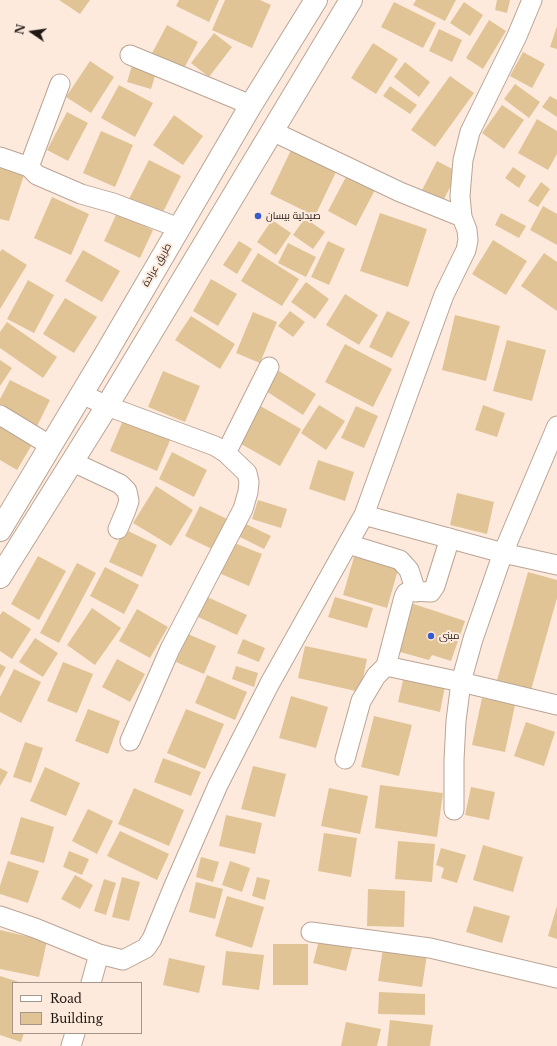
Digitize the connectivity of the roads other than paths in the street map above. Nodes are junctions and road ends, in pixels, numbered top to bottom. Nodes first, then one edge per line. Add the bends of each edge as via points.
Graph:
1 (316, 0) edge
2 (351, 0) edge
3 (532, 0) edge
4 (130, 55) dead end
5 (60, 84) dead end
6 (251, 105) junction
7 (272, 131) junction
8 (0, 157) edge
9 (29, 167) junction
10 (462, 217) junction
11 (179, 228) junction
12 (105, 355) junction
13 (269, 367) dead end
14 (130, 368) junction
15 (82, 394) junction
16 (107, 406) junction
17 (0, 415) edge
18 (557, 426) edge
19 (50, 446) junction
20 (226, 452) junction
21 (73, 462) junction
22 (364, 515) junction
23 (118, 529) dead end
24 (0, 530) edge
25 (450, 538) junction
26 (348, 544) junction
27 (504, 553) junction
28 (557, 565) edge
29 (0, 577) edge
30 (416, 592) junction
31 (386, 666) junction
32 (461, 682) junction
33 (557, 705) edge
34 (130, 741) dead end
35 (345, 759) dead end
36 (454, 810) dead end
37 (0, 916) edge
38 (311, 932) dead end
39 (99, 954) junction
40 (557, 978) edge
41 (91, 982) edge
42 (75, 1034) edge
43 (71, 1046) edge

1 - 6 main road, طريق عرادة
2 - 7 main road
3 - 10 street via 470,132 462,160
4 - 6 street
5 - 9 street
6 - 11 main road, طريق عرادة
7 - 10 street via 400,192
7 - 14 main road
8 - 9 street
9 - 11 street via 37,174 81,194
10 - 22 street via 467,230 466,250 444,295
11 - 12 main road, طريق عرادة
12 - 14 main road
12 - 15 main road, طريق عرادة
13 - 20 street
14 - 16 main road
15 - 16 street
15 - 19 main road, طريق عرادة
16 - 20 street
16 - 21 main road
17 - 19 street
18 - 27 street
19 - 24 main road, طريق عرادة
20 - 34 street via 247,473 248,492 243,509 170,649
21 - 23 street via 120,484 127,492 129,501
21 - 29 main road
22 - 25 street
22 - 26 street
25 - 27 street
25 - 30 street via 432,592
26 - 30 street via 400,560 409,570
26 - 39 street via 270,683 218,786 152,939 146,948 123,960
27 - 28 street
27 - 32 street via 473,639
30 - 31 street via 406,593 404,597
31 - 32 street
31 - 35 street via 376,676 361,701
32 - 33 street
32 - 36 street via 456,721
37 - 39 street
38 - 40 street via 430,948
39 - 41 street
42 - 43 street

